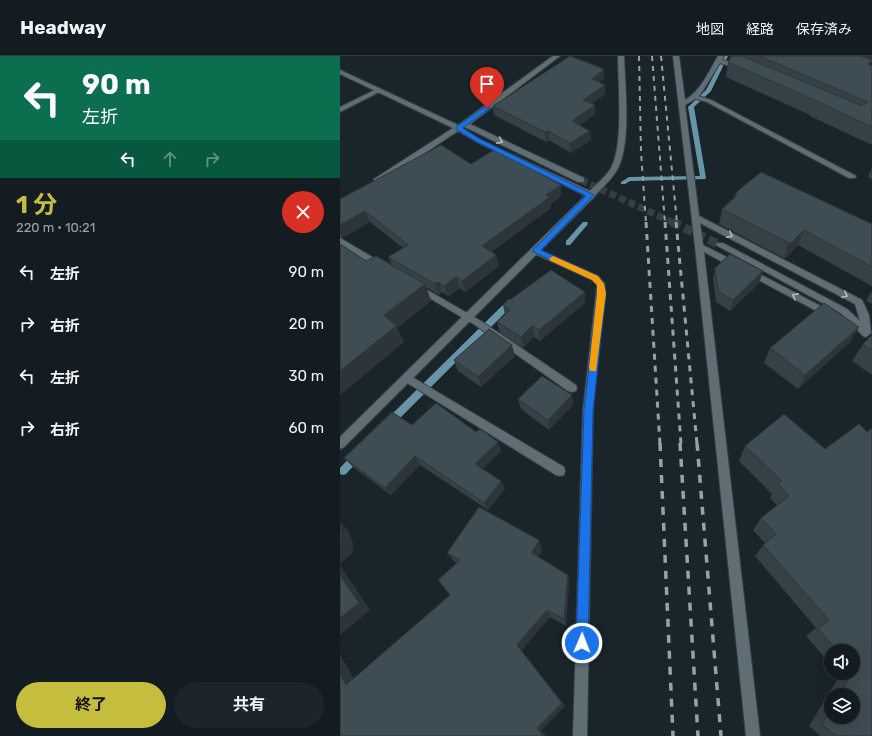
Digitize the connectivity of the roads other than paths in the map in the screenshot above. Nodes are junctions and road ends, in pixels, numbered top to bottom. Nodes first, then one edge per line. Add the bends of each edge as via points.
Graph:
1 (558, 56) edge
2 (621, 56) edge
3 (676, 56) edge
4 (720, 60) edge
5 (743, 69) edge
6 (340, 72) edge
7 (379, 90) junction
8 (699, 98) junction
9 (682, 104) junction
10 (340, 110) edge
11 (465, 124) junction
12 (458, 128) junction
13 (852, 176) dead end
14 (581, 180) tunnel mouth
15 (373, 183) edge
16 (591, 195) junction
17 (695, 217) junction
18 (340, 241) edge
19 (720, 245) tunnel mouth
20 (699, 246) junction
21 (536, 251) junction
22 (387, 269) edge
23 (408, 281) edge
24 (469, 318) junction
25 (869, 335) edge
26 (407, 378) junction
27 (572, 388) dead end
28 (340, 444) edge
29 (560, 471) dead end
30 (580, 736) edge
31 (753, 736) edge

1 - 11 street
2 - 16 street via 620,147 615,166
3 - 9 street
4 - 5 street
4 - 8 street
6 - 7 street
7 - 10 street
7 - 12 street
8 - 9 street
8 - 13 street
9 - 17 street
11 - 12 street
11 -> 14 street
12 - 15 street
12 - 16 street via 477,140
16 - 21 street
17 - 20 street
17 -> 25 street via 859,302
18 - 22 street
19 - 25 street via 844,311
25 -> 20 street
20 - 31 street
21 - 24 street
21 - 30 street via 595,278 602,293 588,410
23 - 24 street
24 - 26 street
24 - 27 street
26 - 28 street
26 - 29 street

